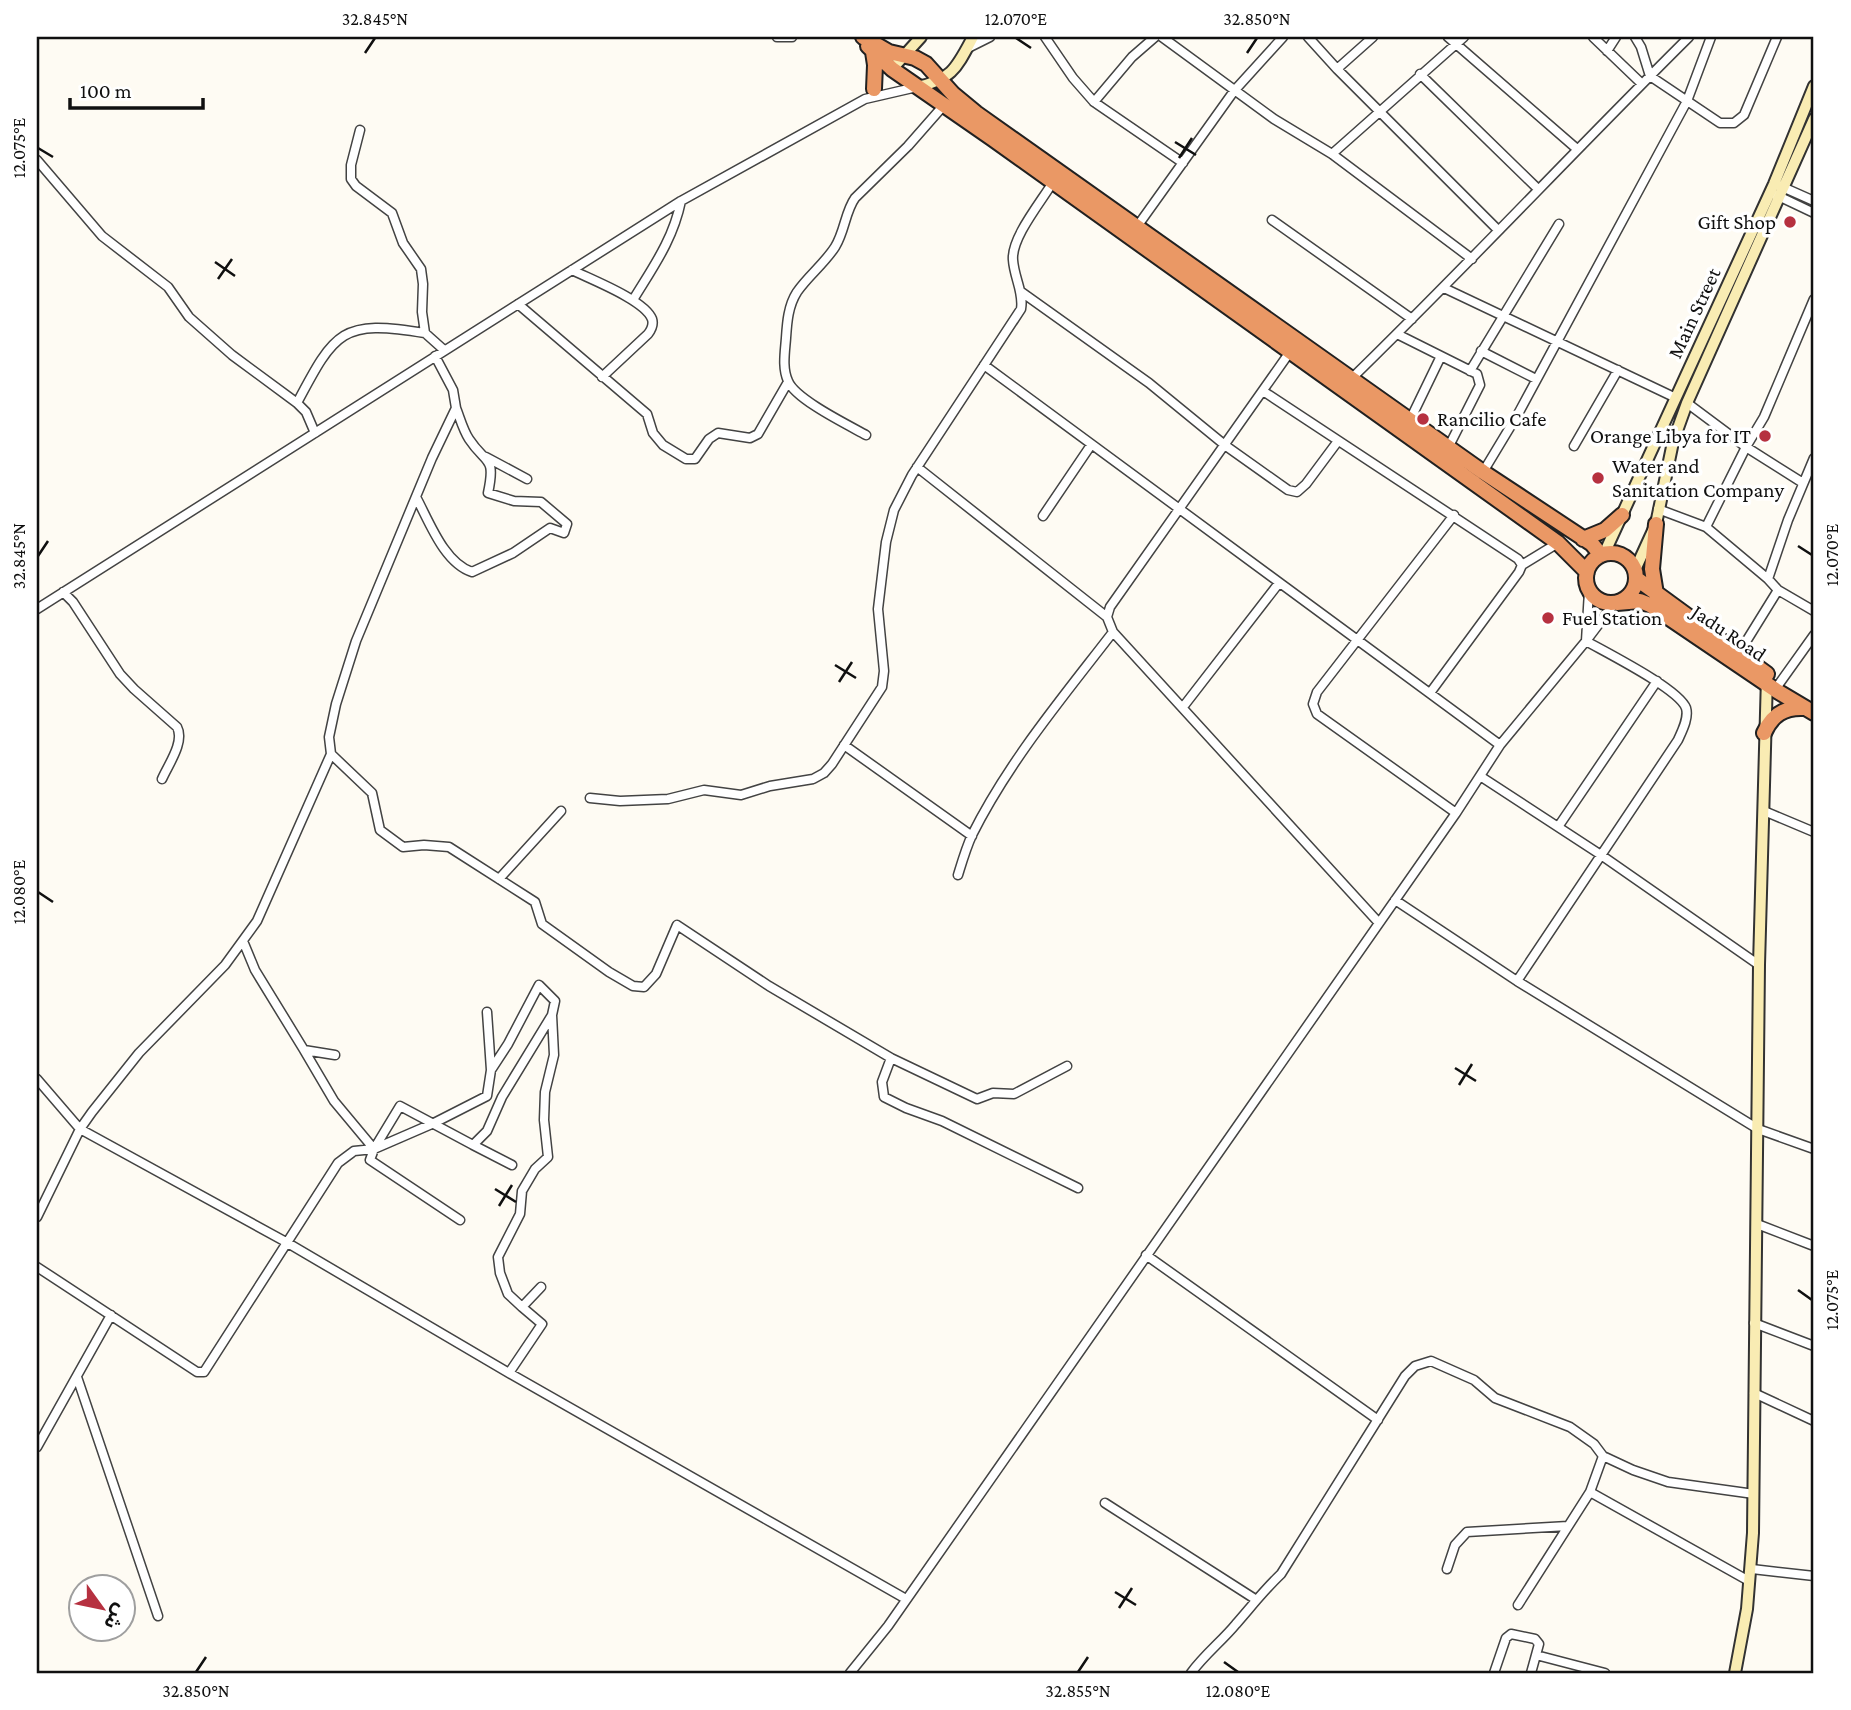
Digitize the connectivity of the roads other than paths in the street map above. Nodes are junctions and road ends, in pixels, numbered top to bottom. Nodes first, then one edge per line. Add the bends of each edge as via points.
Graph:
1 (777, 37) edge
2 (792, 37) edge
3 (862, 37) edge
4 (921, 37) edge
5 (973, 37) edge
6 (990, 37) edge
7 (1045, 37) edge
8 (1155, 37) edge
9 (1162, 37) edge
10 (1283, 37) edge
11 (1308, 37) edge
12 (1373, 37) edge
13 (1448, 37) edge
14 (1464, 37) edge
15 (1593, 37) edge
16 (1616, 37) edge
17 (1634, 37) edge
18 (1689, 37) edge
19 (1711, 37) edge
20 (1777, 37) edge
21 (1456, 43) junction
22 (966, 49) junction
23 (1607, 51) junction
24 (873, 52) junction
25 (902, 55) junction
26 (891, 69) junction
27 (1337, 69) junction
28 (1420, 74) junction
29 (1650, 76) junction
30 (942, 81) junction
31 (1642, 84) junction
32 (1814, 86) edge
33 (917, 87) junction
34 (1234, 91) junction
35 (869, 94) junction
36 (1688, 101) junction
37 (1094, 102) junction
38 (944, 105) junction
39 (1379, 111) junction
40 (1814, 119) edge
41 (360, 130) dead end
42 (1577, 149) junction
43 (1332, 154) junction
44 (37, 160) edge
45 (1183, 163) junction
46 (1053, 182) junction
47 (1538, 189) junction
48 (1777, 190) junction
49 (681, 201) junction
50 (1814, 201) edge
51 (1814, 213) edge
52 (1272, 220) dead end
53 (1559, 225) dead end
54 (1136, 228) junction
55 (1498, 230) junction
56 (1472, 259) junction
57 (572, 270) junction
58 (1444, 288) junction
59 (1020, 291) junction
60 (1814, 299) edge
61 (633, 300) junction
62 (518, 304) junction
63 (1502, 315) junction
64 (1412, 319) junction
65 (425, 333) junction
66 (1397, 334) junction
67 (1556, 340) junction
68 (1294, 347) junction
69 (444, 350) junction
70 (1481, 351) junction
71 (435, 356) junction
72 (1441, 356) junction
73 (984, 365) junction
74 (1618, 370) junction
75 (1470, 371) junction
76 (603, 377) junction
77 (1352, 379) junction
78 (1536, 379) junction
79 (788, 382) junction
80 (1263, 391) junction
81 (1676, 398) junction
82 (298, 403) junction
83 (1687, 403) junction
84 (456, 408) junction
85 (1410, 420) junction
86 (315, 433) junction
87 (866, 435) dead end
88 (1338, 441) junction
89 (1091, 445) junction
90 (1226, 446) junction
91 (1574, 446) dead end
92 (1746, 447) junction
93 (1448, 448) junction
94 (486, 457) junction
95 (1814, 458) edge
96 (917, 467) junction
97 (1483, 472) junction
98 (527, 479) dead end
99 (1803, 483) junction
100 (416, 497) junction
101 (1180, 510) junction
102 (1454, 515) junction
103 (1622, 515) junction
104 (1043, 516) dead end
105 (1657, 517) junction
106 (1706, 527) junction
107 (1583, 539) junction
108 (1558, 543) junction
109 (1602, 554) junction
110 (1522, 565) junction
111 (1587, 572) junction
112 (1636, 574) junction
113 (1768, 579) junction
114 (1279, 583) junction
115 (1589, 590) junction
116 (1778, 590) junction
117 (63, 592) junction
118 (1656, 594) junction
119 (1616, 604) junction
120 (37, 609) edge
121 (1814, 611) edge
122 (1107, 617) junction
123 (1113, 632) junction
124 (1814, 635) edge
125 (1357, 640) junction
126 (1586, 641) junction
127 (1739, 653) junction
128 (1771, 680) junction
129 (1657, 681) junction
130 (1430, 693) junction
131 (1183, 708) junction
132 (1811, 711) edge
133 (1764, 733) junction
134 (844, 745) junction
135 (1500, 745) junction
136 (331, 754) junction
137 (1480, 776) junction
138 (162, 779) dead end
139 (590, 798) dead end
140 (561, 811) dead end
141 (1764, 811) junction
142 (1456, 813) junction
143 (1558, 827) junction
144 (1814, 832) edge
145 (972, 836) junction
146 (1601, 855) junction
147 (957, 876) dead end
148 (499, 878) junction
149 (1395, 900) junction
150 (1379, 923) junction
151 (243, 941) junction
152 (1759, 965) junction
153 (1517, 981) junction
154 (487, 1012) dead end
155 (552, 1015) junction
156 (304, 1050) junction
157 (335, 1055) dead end
158 (891, 1058) junction
159 (1067, 1066) dead end
160 (491, 1070) junction
161 (37, 1079) edge
162 (434, 1123) junction
163 (80, 1129) junction
164 (1758, 1129) junction
165 (473, 1145) junction
166 (374, 1149) junction
167 (1814, 1149) edge
168 (512, 1164) dead end
169 (1078, 1188) dead end
170 (37, 1217) edge
171 (460, 1220) dead end
172 (1757, 1224) junction
173 (286, 1242) junction
174 (1814, 1246) edge
175 (1146, 1255) junction
176 (37, 1267) edge
177 (541, 1287) dead end
178 (522, 1307) junction
179 (111, 1315) junction
180 (1754, 1323) junction
181 (1814, 1346) edge
182 (509, 1373) junction
183 (77, 1377) junction
184 (1754, 1393) junction
185 (1378, 1420) junction
186 (1814, 1421) edge
187 (37, 1447) edge
188 (1604, 1456) junction
189 (1590, 1492) junction
190 (1754, 1494) junction
191 (1105, 1503) dead end
192 (1568, 1526) junction
193 (1447, 1569) dead end
194 (1751, 1575) junction
195 (1814, 1576) edge
196 (906, 1599) junction
197 (1255, 1600) junction
198 (1518, 1605) dead end
199 (158, 1616) dead end
200 (1536, 1656) junction
201 (850, 1673) edge
202 (1191, 1673) edge
203 (1494, 1673) edge
204 (1531, 1673) edge
205 (1605, 1673) edge
206 (1735, 1673) edge

1 - 2 street
3 - 24 highway
3 - 25 highway
4 - 25 street
5 - 22 street
6 - 22 street
7 - 37 street
8 - 37 street
9 - 34 street
10 - 34 street
11 - 27 street
12 - 27 street
13 - 21 street
14 - 21 street
15 - 23 street
16 - 23 street
17 - 29 street
18 - 29 street
19 - 36 street
20 - 36 street via 1744,115 1734,122 1720,122
21 - 28 street
21 - 42 street
22 - 30 street
23 - 31 street
24 - 26 highway
24 - 35 highway
25 - 26 street
25 - 30 highway via 926,64
26 - 33 highway
26 - 35 street
27 - 39 street
28 - 39 street
28 - 47 street
29 - 31 street
29 - 36 street
30 - 33 street
30 - 54 highway via 976,113
31 - 42 street
32 - 48 street, Main Street
33 - 35 street
33 - 38 highway
34 - 43 street
34 - 45 street
35 - 49 street
36 - 67 street
37 - 45 street
38 - 46 highway
38 - 79 street via 855,198 834,250 797,292 787,320 784,369
39 - 43 street
39 - 55 street
40 - 48 street, Main Street
41 - 65 street via 351,179 392,213 403,243 417,260 423,278
42 - 47 street
43 - 56 street
44 - 82 street via 102,236 168,287 189,317
45 - 54 street
46 - 59 street via 1014,249
46 - 68 highway
47 - 55 street
48 - 50 street
48 - 51 street
48 - 81 street, Main Street
48 - 83 street, Main Street
49 - 57 street
49 - 61 street via 676,226
52 - 64 street
53 - 63 street
54 - 68 highway
55 - 56 street
56 - 58 street
57 - 61 street
57 - 62 street
58 - 63 street
58 - 64 street
59 - 73 street via 1021,309
59 - 90 street via 1149,383
60 - 92 street via 1764,417
61 - 76 street via 652,319 652,328
62 - 69 street
62 - 76 street
63 - 67 street
63 - 70 street
64 - 66 street
65 - 69 street
65 - 82 street via 360,328 341,338 319,362
66 - 72 street
66 - 77 street
67 - 74 street
67 - 78 street
68 - 77 highway
68 - 80 street
68 - 108 highway
69 - 71 street
70 - 75 street
70 - 78 street
71 - 84 street via 453,390
71 - 86 street
72 - 75 street
72 - 85 street
73 - 89 street
73 - 96 street
74 - 81 street
74 - 91 street
75 - 93 street via 1477,374 1480,385
76 - 79 street via 647,414 656,439 690,460 700,454 712,435 758,435
77 - 85 highway
78 - 97 street
79 - 87 street via 816,406
80 - 88 street
80 - 90 street
81 - 103 street, Main Street
82 - 86 street
83 - 92 street
83 - 105 street, Main Street via 1673,442
84 - 94 street via 469,439
84 - 100 street
85 - 93 highway
86 - 117 street
88 - 90 street via 1297,492
88 - 102 street
89 - 101 street
89 - 104 street
90 - 101 street
92 - 99 street
92 - 106 street
93 - 97 highway
94 - 98 street
94 - 100 street via 492,473 488,493 541,502 567,524 564,533 550,528 513,553 472,572 460,568 444,547
95 - 99 street
96 - 122 street
96 - 134 street via 889,524 878,609 882,687
97 - 107 highway
99 - 113 street
100 - 136 street via 346,671 329,737
101 - 114 street
101 - 122 street
102 - 110 street
102 - 125 street
103 - 107 highway via 1605,530
103 - 109 street, Main Street
105 - 106 street
105 - 112 street, Main Street
105 - 118 highway via 1652,569
106 - 113 street
107 - 109 highway
108 - 110 street
108 - 111 highway
109 - 111 highway
109 - 112 highway via 1623,556
110 - 130 street
111 - 115 highway
112 - 118 highway, Jadu Road
112 - 119 highway via 1630,596
113 - 116 street
114 - 125 street
114 - 131 street
115 - 119 highway via 1597,599
115 - 126 street
116 - 121 street
116 - 127 street
117 - 120 street
117 - 138 street via 120,674 177,727 178,743
118 - 127 highway, Jadu Road
119 - 126 street
119 - 128 highway, Jadu Road via 1640,601 1650,605
122 - 123 street
123 - 131 street
123 - 145 street via 1039,727
124 - 128 street
125 - 130 street
125 - 142 street via 1317,692 1317,714
126 - 129 street
126 - 135 street
127 - 128 highway, Jadu Road
128 - 132 highway, Jadu Road
128 - 133 street
129 - 143 street
129 - 146 street via 1685,705 1684,726
130 - 135 street
131 - 150 street
132 - 133 highway via 1783,710
133 - 141 street
134 - 139 street via 824,773 813,779 741,795 704,790 668,799
134 - 145 street
135 - 137 street
136 - 148 street via 372,793 380,830 403,847 449,847
136 - 151 street via 266,903
137 - 142 street
137 - 143 street
140 - 148 street
141 - 144 street
141 - 152 street
142 - 149 street
143 - 146 street
145 - 147 street
146 - 152 street
146 - 153 street
148 - 158 street via 535,902 542,924 633,986 645,986 656,974 677,925
149 - 150 street
149 - 153 street
150 - 175 street
151 - 156 street via 255,970
151 - 163 street via 139,1052
152 - 164 street
153 - 164 street
154 - 160 street
155 - 160 street via 555,1001 539,985
155 - 165 street via 502,1097 487,1131
155 - 178 street via 554,1055 544,1120 548,1157 522,1191 520,1214 498,1256 508,1294
156 - 157 street
156 - 166 street via 334,1101
158 - 159 street via 976,1099 993,1093 1014,1094
158 - 169 street via 881,1082 884,1097
160 - 162 street via 487,1096
161 - 163 street
162 - 165 street
162 - 166 street
162 - 166 street via 400,1106
163 - 170 street
163 - 173 street
164 - 167 street
164 - 172 street
165 - 168 street
166 - 171 street via 370,1160
166 - 173 street via 354,1151 338,1163
172 - 174 street
172 - 180 street
173 - 179 street via 204,1372 197,1372
173 - 182 street
175 - 185 street
175 - 196 street
176 - 179 street
177 - 178 street
178 - 182 street via 542,1324
179 - 183 street
180 - 181 street
180 - 184 street
182 - 196 street
183 - 187 street
183 - 199 street
184 - 186 street
184 - 190 street
185 - 188 street via 1405,1376 1415,1366 1431,1361 1474,1380 1495,1398 1570,1427
185 - 197 street via 1281,1574
188 - 189 street
188 - 190 street via 1668,1482
189 - 192 street
189 - 194 street
190 - 194 street
191 - 197 street
192 - 193 street via 1467,1532 1455,1545
192 - 198 street
194 - 195 street
194 - 206 street
196 - 201 street
197 - 202 street
200 - 203 street via 1538,1641 1508,1635
200 - 204 street
200 - 205 street

